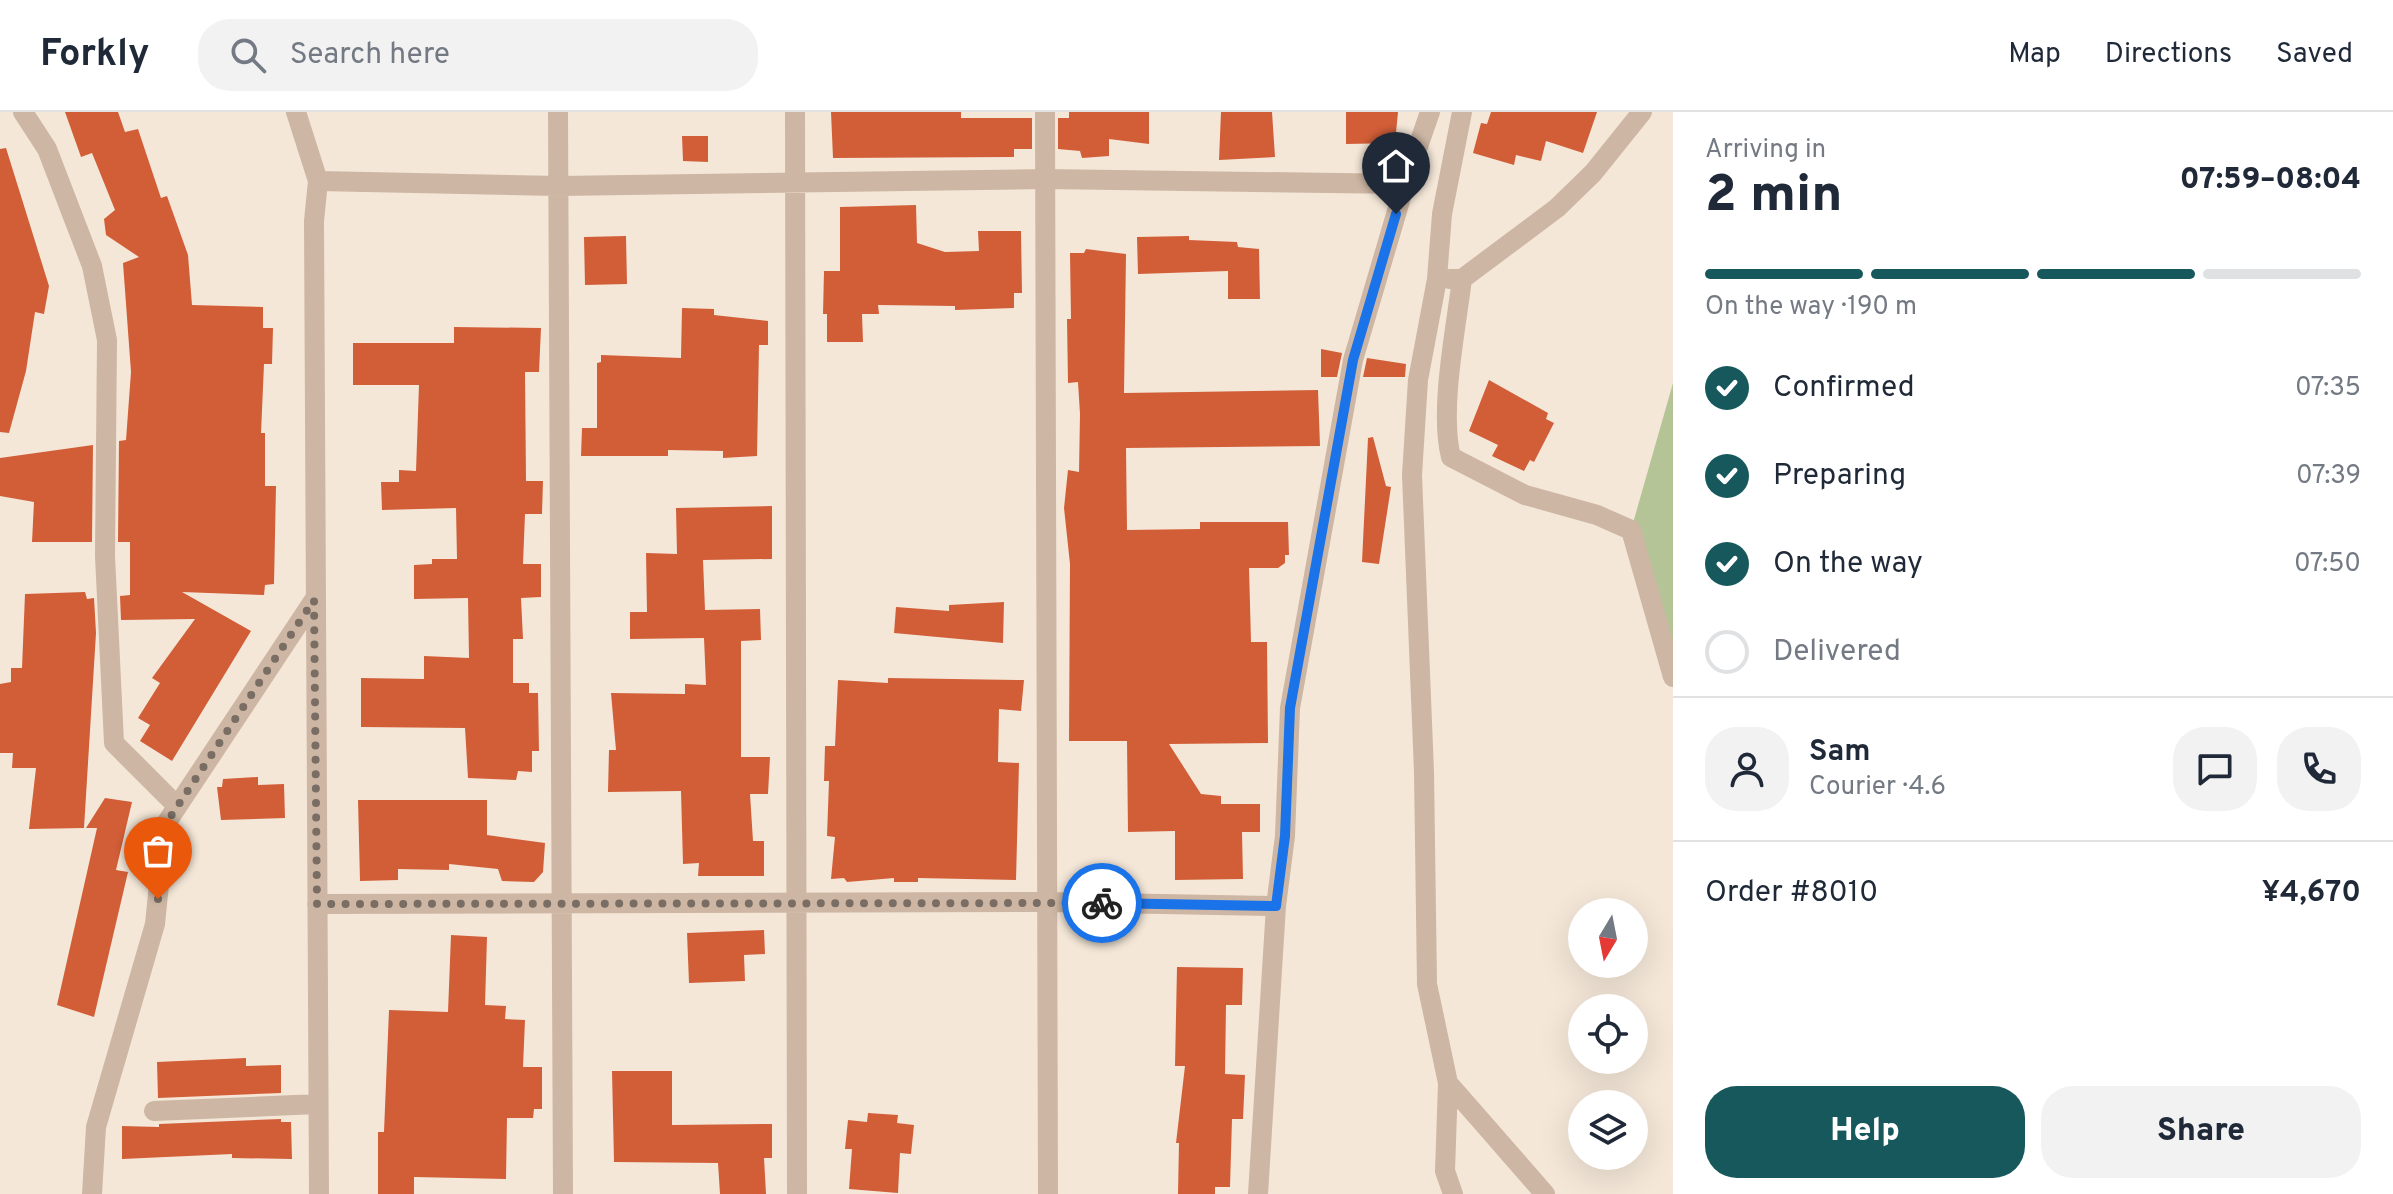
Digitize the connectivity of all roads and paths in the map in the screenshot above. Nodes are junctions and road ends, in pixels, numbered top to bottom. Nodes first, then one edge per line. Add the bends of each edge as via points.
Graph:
1 (23, 112) edge
2 (296, 112) edge
3 (558, 112) edge
4 (795, 112) edge
5 (1045, 112) edge
6 (1430, 112) edge
7 (1462, 112) edge
8 (1642, 112) edge
9 (1045, 179) junction
10 (318, 181) junction
11 (795, 183) junction
12 (1405, 184) junction
13 (559, 186) junction
14 (1437, 279) junction
15 (1462, 279) junction
16 (314, 600) junction
17 (1673, 677) edge
18 (177, 806) junction
19 (562, 902) junction
20 (1050, 902) junction
21 (797, 903) junction
22 (317, 904) junction
23 (1276, 906) junction
24 (1448, 1083) junction
25 (318, 1104) junction
26 (154, 1111) dead end
27 (92, 1194) edge
28 (319, 1194) edge
29 (563, 1194) edge
30 (797, 1194) edge
31 (1048, 1194) edge
32 (1258, 1194) edge
33 (1453, 1194) edge
34 (1545, 1194) edge

1 - 18 street via 47,149 92,266 107,340 105,556 114,743
2 - 10 street
3 - 13 street
4 - 11 street
5 - 9 street
6 - 12 street
7 - 14 street via 1442,214
8 - 15 street via 1557,208
9 - 11 street
9 - 12 street
9 - 20 street
10 - 13 street
10 - 16 street
11 - 13 street
11 - 21 street
12 - 23 street via 1353,360 1290,708 1285,836
13 - 19 street
14 - 15 street
14 - 24 street via 1418,380 1412,475 1427,984
15 - 17 street via 1448,414 1451,457 1525,495 1631,530
16 - 18 street
16 - 22 street
18 - 27 street via 165,825 155,924 96,1127
19 - 21 street
19 - 22 street
19 - 29 street
20 - 21 street
20 - 23 street
20 - 31 street
21 - 30 street
22 - 25 street
23 - 32 street
24 - 33 street via 1445,1171
24 - 34 street
25 - 26 street
25 - 28 street

